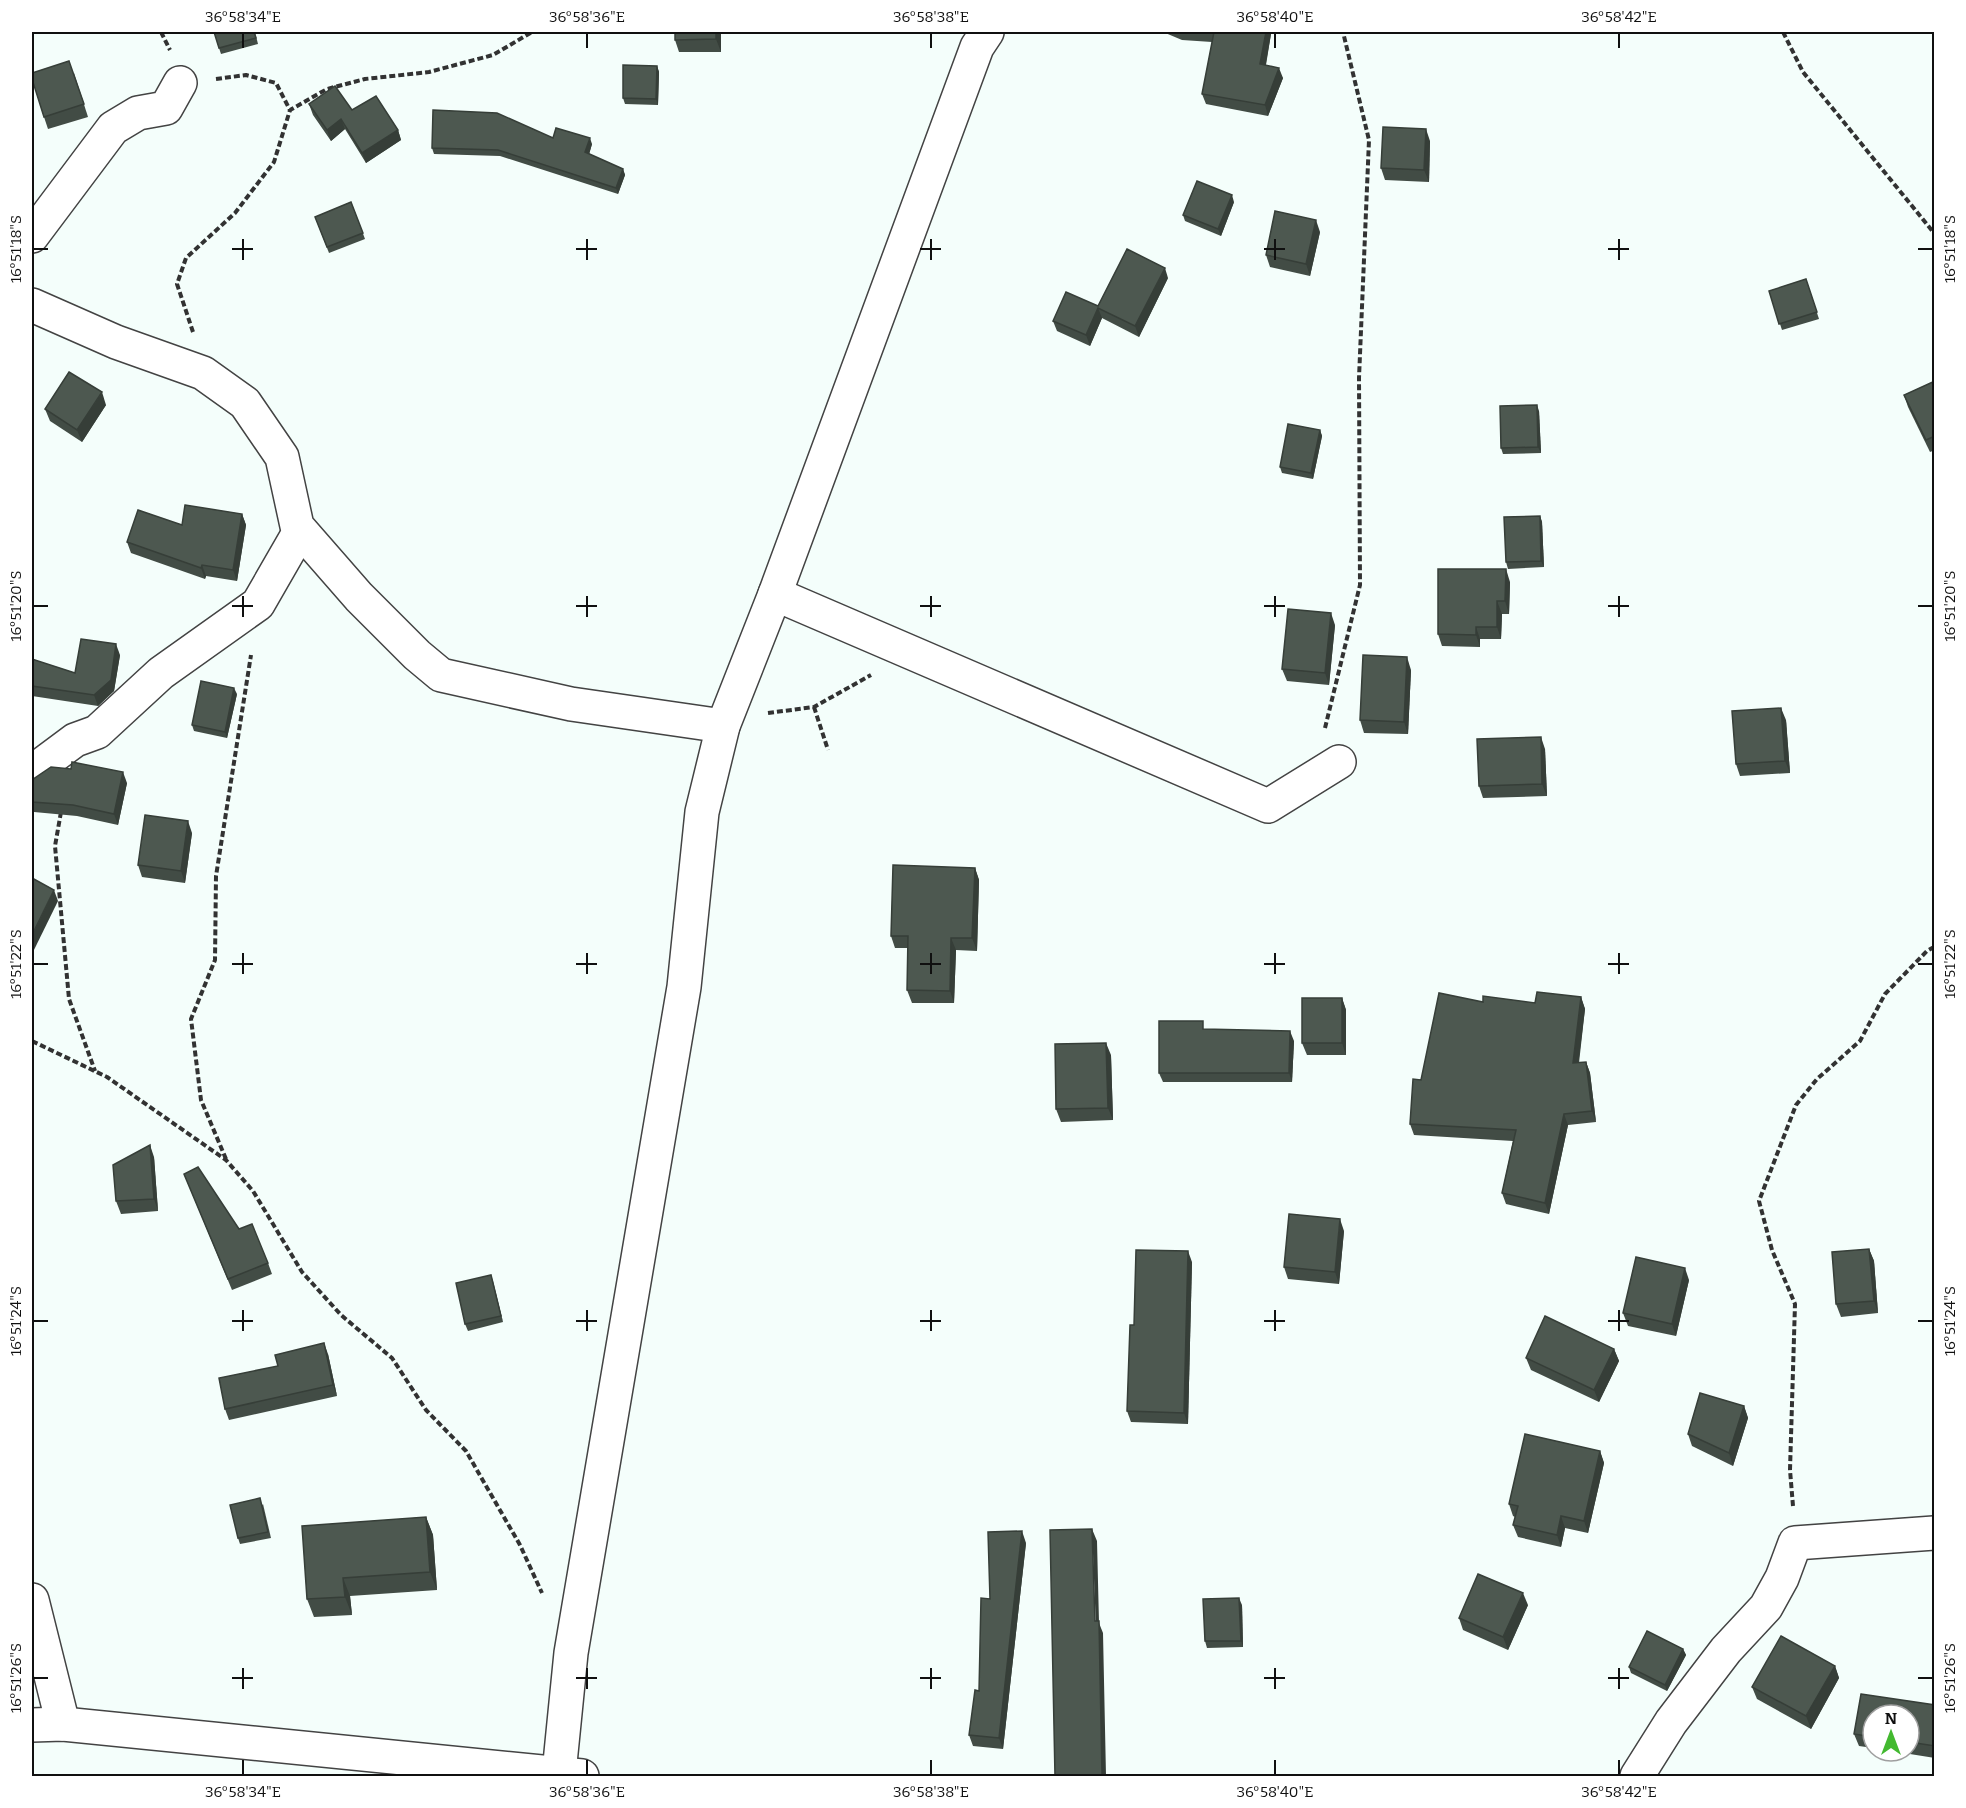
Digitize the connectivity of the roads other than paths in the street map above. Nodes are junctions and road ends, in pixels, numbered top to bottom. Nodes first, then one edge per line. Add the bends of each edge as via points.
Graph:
1 (987, 32) edge
2 (180, 82) road end
3 (32, 236) edge
4 (32, 305) edge
5 (300, 531) junction
6 (775, 594) junction
7 (723, 726) junction
8 (1339, 762) dead end
9 (32, 772) edge
10 (1935, 1533) edge
11 (32, 1600) edge
12 (47, 1725) edge
13 (570, 1775) edge
14 (1637, 1776) edge

1 - 6 street via 976,47
2 - 3 street via 166,108 138,113 113,128
4 - 5 street via 116,342 202,373 245,403 282,458
5 - 7 street via 359,597 441,675 571,704
5 - 9 street via 258,604 161,673 97,732 75,740
6 - 7 street
6 - 8 street via 1268,806
7 - 13 street via 702,812 684,987 571,1653
10 - 14 street via 1795,1543 1766,1606 1726,1650 1671,1722
11 - 12 street
12 - 13 street

